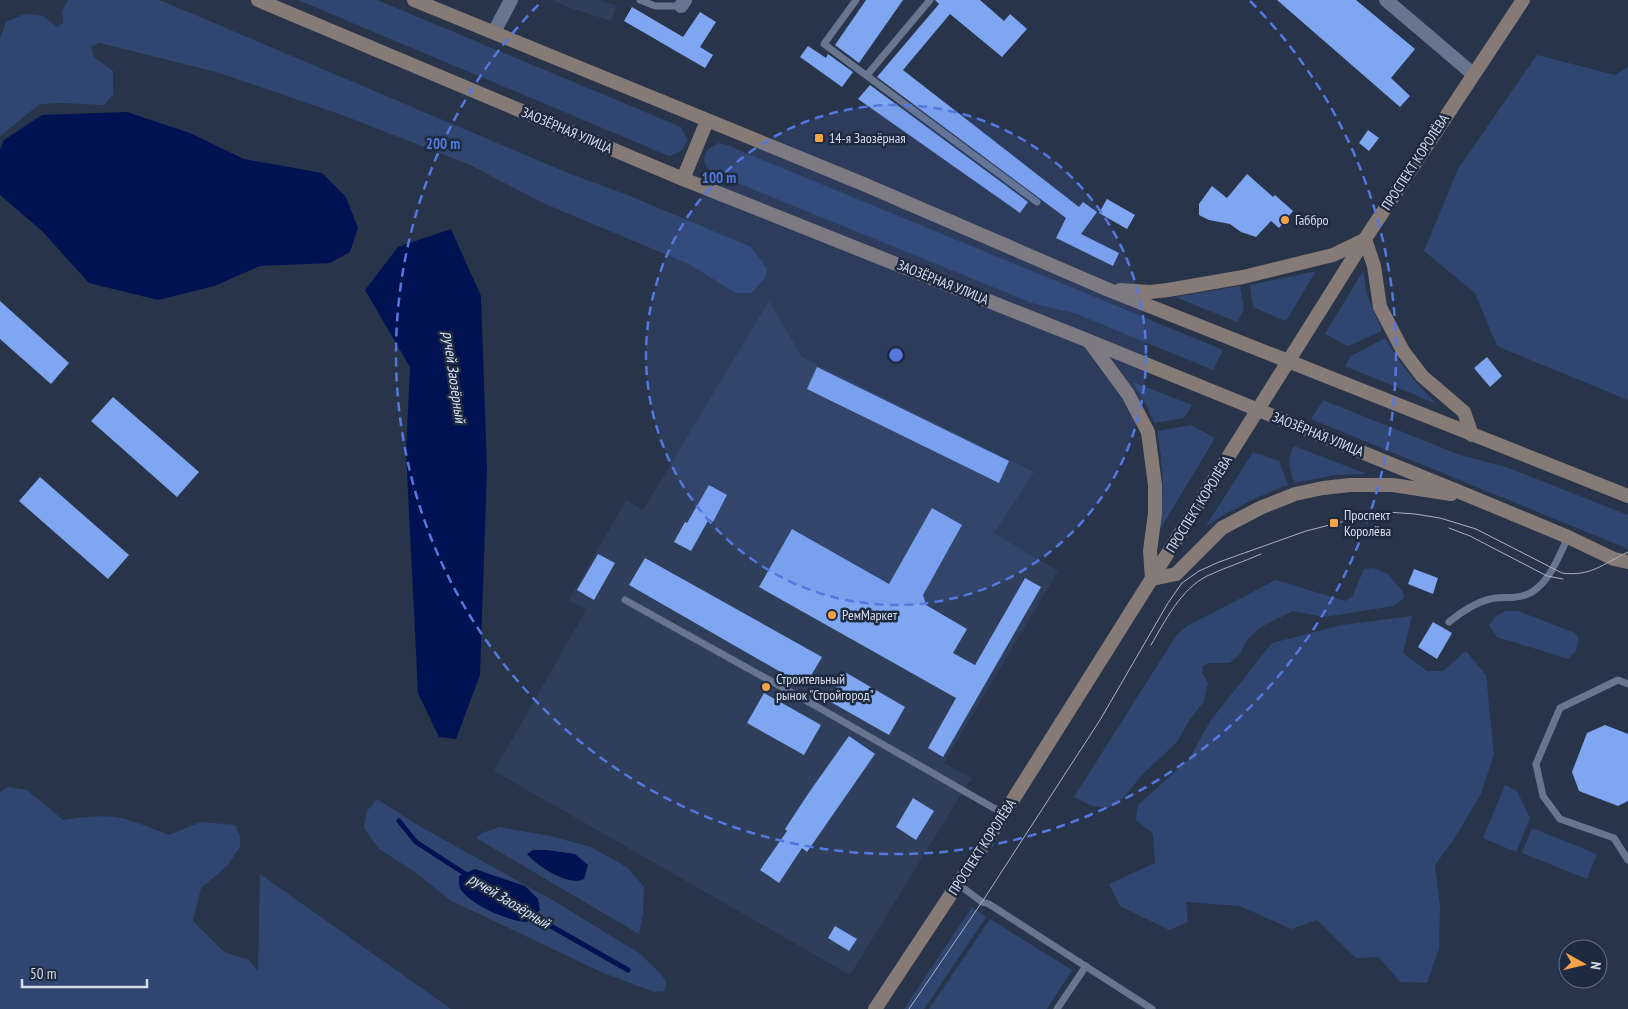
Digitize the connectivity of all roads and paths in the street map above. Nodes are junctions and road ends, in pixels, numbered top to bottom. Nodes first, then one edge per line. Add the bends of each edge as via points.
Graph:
1 (258, 0) edge
2 (414, 0) edge
3 (511, 0) edge
4 (640, 0) edge
5 (856, 0) edge
6 (930, 0) edge
7 (1386, 0) edge
8 (1523, 0) edge
9 (683, 3) edge
10 (494, 32) junction
11 (1473, 74) junction
12 (867, 75) junction
13 (707, 121) junction
14 (683, 179) junction
15 (1037, 202) dead end
16 (1365, 239) junction
17 (1110, 290) junction
18 (1089, 341) junction
19 (1288, 361) junction
20 (1258, 410) junction
21 (1472, 436) junction
22 (1467, 495) junction
23 (1628, 496) edge
24 (1568, 538) junction
25 (1628, 562) edge
26 (1152, 579) junction
27 (625, 600) dead end
28 (1449, 622) dead end
29 (1628, 684) edge
30 (1004, 814) junction
31 (1628, 860) edge
32 (958, 884) junction
33 (1086, 966) junction
34 (875, 1009) edge
35 (1057, 1009) edge
36 (1152, 1009) edge

1 - 14 main road, ЗАОЗЁРНАЯ УЛИЦА
2 - 10 main road
3 - 10 street
4 - 9 lane via 655,6
5 - 12 lane via 824,44
6 - 12 lane
7 - 11 street
8 - 11 main road, ПРОСПЕКТ КОРОЛЁВА
10 - 13 main road
11 - 16 main road, ПРОСПЕКТ КОРОЛЁВА
12 - 15 lane
13 - 14 main road
13 - 17 main road via 860,182
14 - 18 main road, ЗАОЗЁРНАЯ УЛИЦА
16 - 17 main road via 1333,255 1243,277 1150,292
16 - 19 main road, ПРОСПЕКТ КОРОЛЁВА
16 - 21 main road via 1374,266 1380,307 1403,351 1422,376 1464,412
17 - 19 main road
18 - 20 main road, ЗАОЗЁРНАЯ УЛИЦА
18 - 26 main road via 1128,394 1148,432 1155,485 1150,551
19 - 20 main road, ПРОСПЕКТ КОРОЛЁВА
19 - 21 main road
20 - 22 main road, ЗАОЗЁРНАЯ УЛИЦА
20 - 26 main road, ПРОСПЕКТ КОРОЛЁВА
21 - 23 main road
22 - 24 main road, ЗАОЗЁРНАЯ УЛИЦА
22 - 26 main road via 1393,485 1350,485 1295,494 1222,528 1176,574
24 - 25 main road, ЗАОЗЁРНАЯ УЛИЦА
24 - 28 lane via 1553,570 1532,592 1490,599 1463,610
26 - 30 main road, ПРОСПЕКТ КОРОЛЁВА
27 - 30 lane
29 - 31 lane via 1618,680 1560,708 1536,764 1543,796 1560,819 1614,838
30 - 32 main road, ПРОСПЕКТ КОРОЛЁВА
32 - 33 lane
32 - 34 main road, ПРОСПЕКТ КОРОЛЁВА
33 - 35 lane
33 - 36 lane

